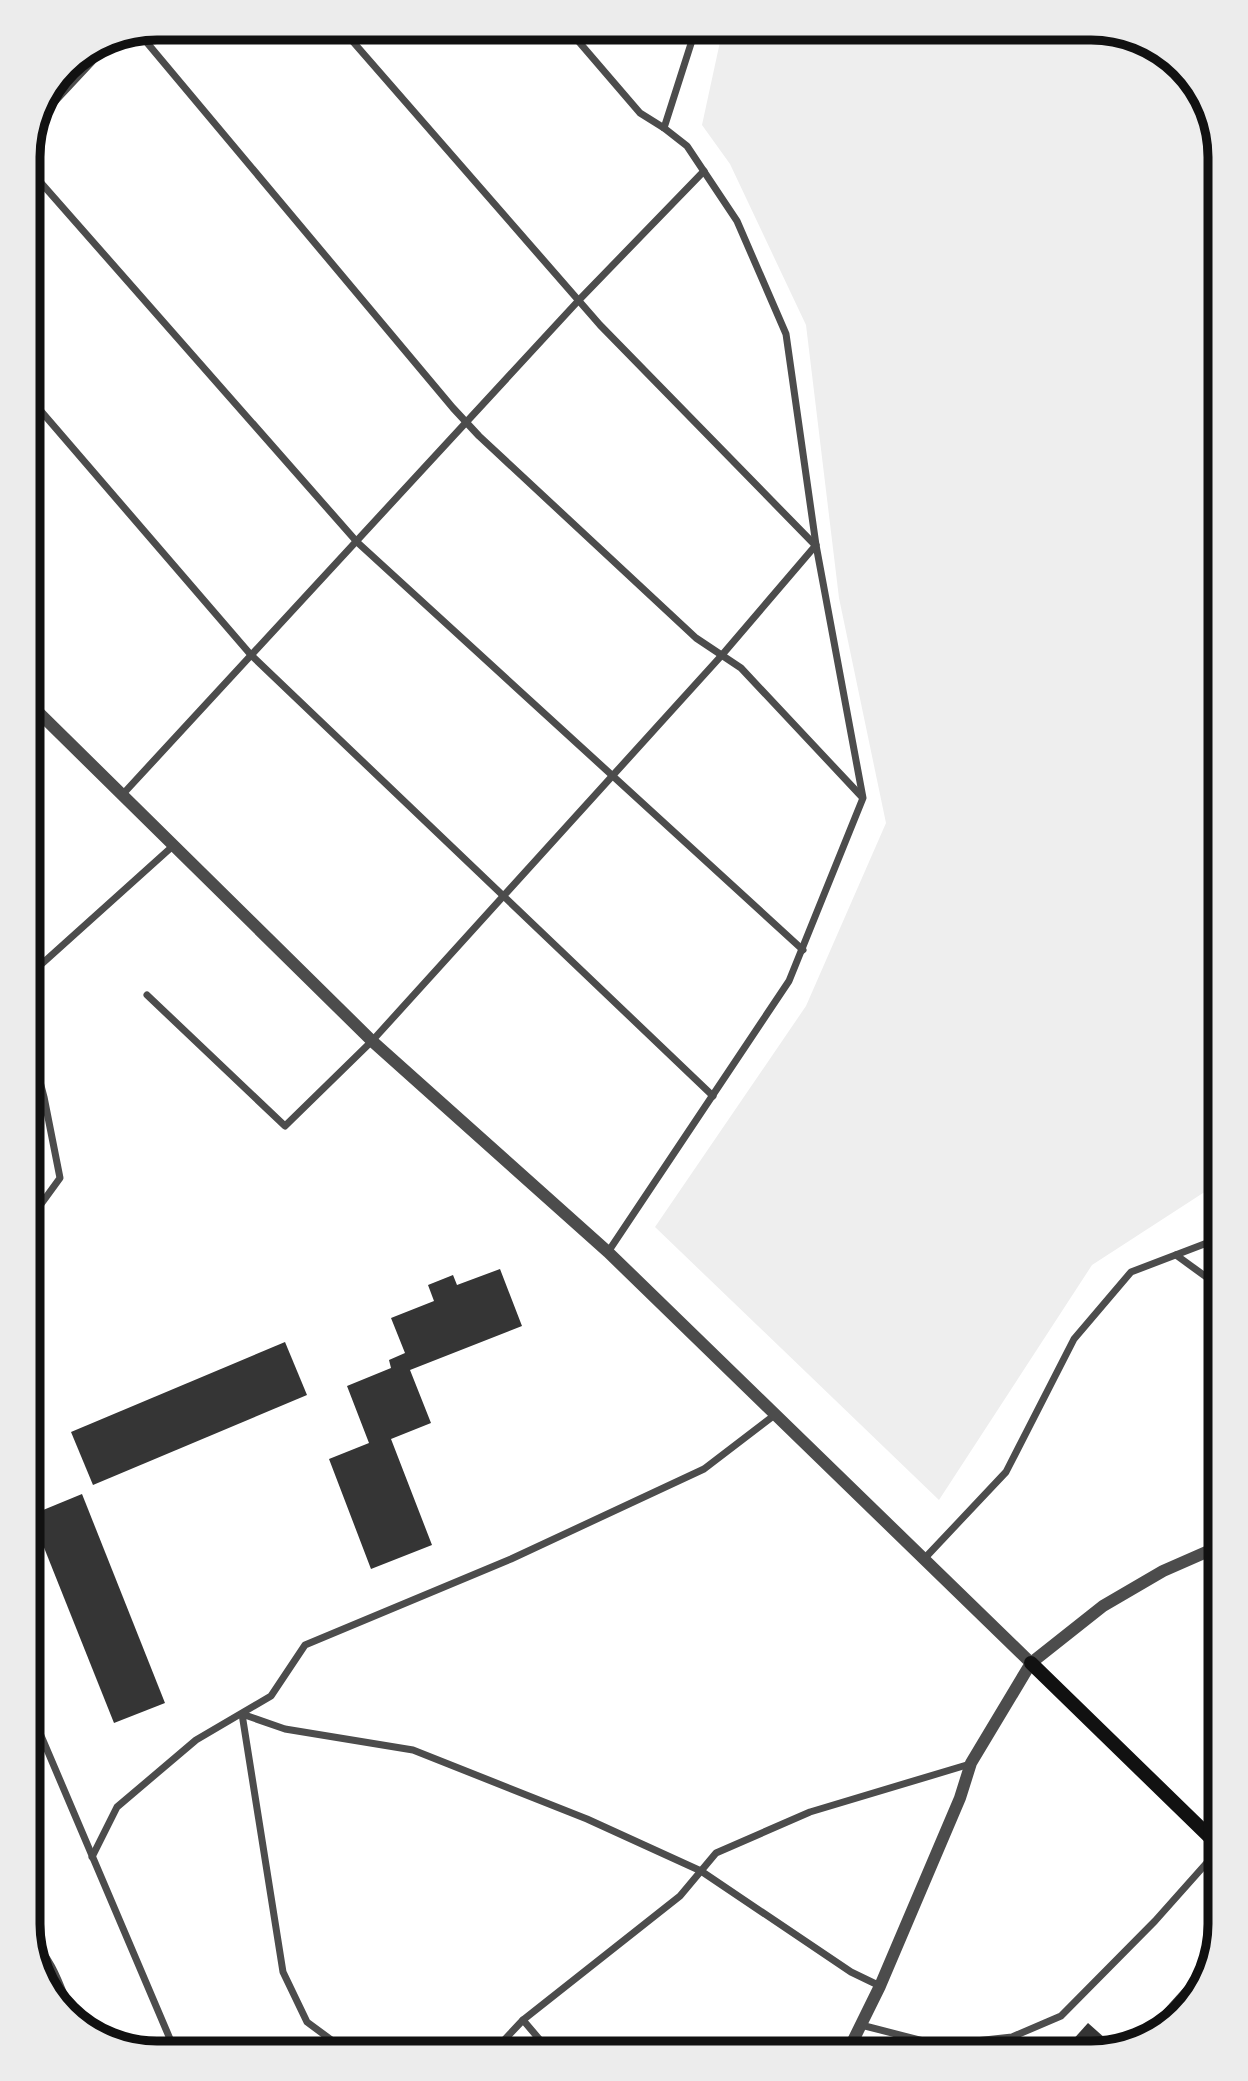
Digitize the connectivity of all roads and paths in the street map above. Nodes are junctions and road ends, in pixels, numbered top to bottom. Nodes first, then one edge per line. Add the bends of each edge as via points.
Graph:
1 (352, 40) edge
2 (577, 40) edge
3 (692, 40) edge
4 (145, 41) edge
5 (94, 60) edge
6 (55, 101) edge
7 (664, 128) junction
8 (704, 171) junction
9 (40, 182) edge
10 (579, 300) junction
11 (40, 410) edge
12 (466, 422) junction
13 (357, 542) junction
14 (816, 545) junction
15 (251, 655) junction
16 (722, 655) junction
17 (40, 714) edge
18 (612, 776) junction
19 (123, 794) junction
20 (863, 798) junction
21 (174, 845) junction
22 (503, 896) junction
23 (803, 950) junction
24 (40, 966) edge
25 (147, 995) dead end
26 (372, 1041) junction
27 (40, 1082) edge
28 (713, 1096) junction
29 (40, 1206) edge
30 (1208, 1243) edge
31 (608, 1252) junction
32 (1176, 1255) junction
33 (1208, 1278) edge
34 (775, 1414) junction
35 (1208, 1551) edge
36 (925, 1559) junction
37 (1031, 1663) junction
38 (242, 1714) junction
39 (40, 1733) edge
40 (971, 1763) junction
41 (1208, 1835) edge
42 (92, 1857) junction
43 (1208, 1861) edge
44 (701, 1871) junction
45 (43, 1950) edge
46 (880, 1986) junction
47 (65, 1996) edge
48 (523, 2020) junction
49 (861, 2025) junction
50 (171, 2041) edge
51 (333, 2041) edge
52 (503, 2041) edge
53 (541, 2041) edge
54 (853, 2041) edge
55 (923, 2041) edge
56 (976, 2041) edge

1 - 10 street
2 - 7 street via 640,113
3 - 7 street
4 - 12 street
5 - 6 street
7 - 8 street via 687,146
8 - 10 street
8 - 14 street via 737,221 786,334
9 - 13 street
10 - 12 street
10 - 14 street
11 - 15 street
12 - 13 street
12 - 16 street via 696,638
13 - 15 street
13 - 18 street
14 - 16 street
14 - 20 street
15 - 19 street
15 - 22 street
16 - 18 street
16 - 20 street via 741,668
17 - 19 street
18 - 22 street
18 - 23 street
19 - 21 street
20 - 23 street
21 - 24 street
21 - 26 street
22 - 26 street
22 - 28 street
23 - 28 street via 789,981
25 - 26 street via 285,1126
26 - 31 street
27 - 29 street via 60,1178
28 - 31 street
30 - 32 street
31 - 34 street
32 - 33 street
32 - 36 street via 1131,1272 1074,1339 1006,1472
34 - 36 street
34 - 38 street via 704,1469 511,1559 305,1646 271,1696
35 - 37 street via 1102,1606
36 - 37 street
37 - 40 street
37 - 41 main road
38 - 42 street via 196,1740 117,1807
38 - 44 street via 285,1729 413,1750 587,1819
38 - 51 street via 283,1972 307,2022
39 - 42 street
40 - 44 street via 810,1812 716,1853
40 - 46 street
42 - 50 street
43 - 56 street via 1061,2016 1012,2037
44 - 46 street via 851,1972
44 - 48 street via 680,1896
45 - 47 lane
46 - 49 street
48 - 52 street
48 - 53 street
49 - 54 street
49 - 55 street

